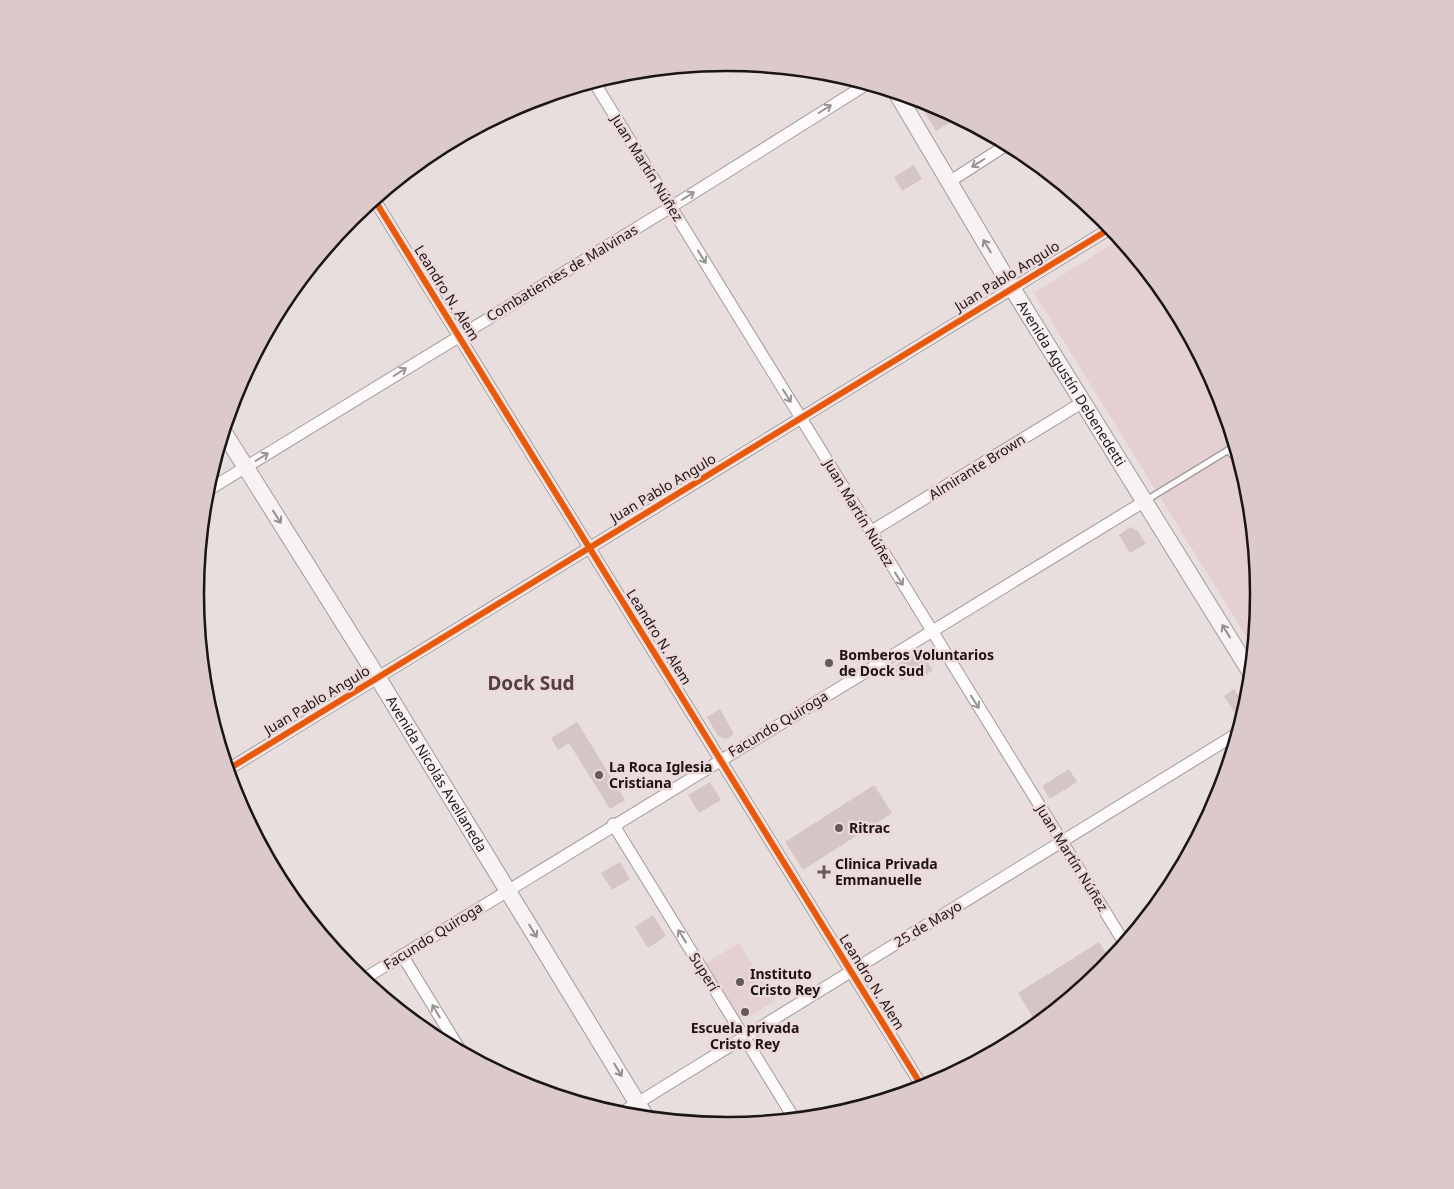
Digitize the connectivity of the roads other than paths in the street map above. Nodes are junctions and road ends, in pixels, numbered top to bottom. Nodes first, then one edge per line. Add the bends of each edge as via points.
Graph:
1 (597, 88) edge
2 (859, 88) edge
3 (902, 101) edge
4 (1001, 148) edge
5 (949, 182) junction
6 (377, 205) edge
7 (671, 207) junction
8 (1104, 232) edge
9 (1012, 288) junction
10 (459, 336) junction
11 (1083, 402) junction
12 (801, 419) junction
13 (228, 438) edge
14 (1228, 450) edge
15 (246, 467) junction
16 (216, 486) edge
17 (1144, 501) junction
18 (870, 532) junction
19 (589, 547) junction
20 (931, 630) junction
21 (1246, 665) edge
22 (378, 678) junction
23 (1229, 738) edge
24 (719, 760) junction
25 (233, 766) edge
26 (614, 824) junction
27 (1062, 843) junction
28 (508, 890) junction
29 (1121, 938) edge
30 (402, 955) junction
31 (851, 971) junction
32 (369, 976) edge
33 (744, 1037) junction
34 (455, 1042) edge
35 (919, 1081) edge
36 (638, 1103) junction
37 (629, 1109) edge
38 (642, 1111) edge
39 (791, 1113) edge

1 - 7 street, Juan Martín Núñez
7 -> 2 street, Combatientes de Malvinas
3 - 5 main road, Avenida Agustín Debenedetti
4 -> 5 street
9 -> 5 main road, Avenida Agustín Debenedetti
6 - 10 street, Leandro N. Alem
7 - 10 street, Combatientes de Malvinas
7 -> 12 street, Juan Martín Núñez
8 - 9 street, Juan Pablo Angulo
9 - 11 main road, Avenida Agustín Debenedetti
9 - 12 street, Juan Pablo Angulo
15 -> 10 street, Combatientes de Malvinas
10 - 19 street, Leandro N. Alem
11 - 17 main road, Avenida Agustín Debenedetti
11 - 18 street, Almirante Brown
12 - 18 street, Juan Martín Núñez
12 - 19 street, Juan Pablo Angulo
13 - 15 main road, Avenida Nicolás Avellaneda
14 - 17 lane
15 - 16 street, Combatientes de Malvinas
15 -> 22 main road, Avenida Nicolás Avellaneda
17 - 20 street, Facundo Quiroga
21 -> 17 main road, Avenida Agustín Debenedetti
18 -> 20 street, Juan Martín Núñez
19 - 22 street, Juan Pablo Angulo
19 - 24 street, Leandro N. Alem
20 - 24 street, Facundo Quiroga
20 -> 27 street, Juan Martín Núñez
22 - 25 street, Juan Pablo Angulo
22 - 28 main road, Avenida Nicolás Avellaneda
23 - 27 street, 25 de Mayo
24 - 26 street, Facundo Quiroga
24 - 31 street, Leandro N. Alem
26 - 28 street, Facundo Quiroga
33 -> 26 street, Superí
27 - 29 street, Juan Martín Núñez
27 - 31 street, 25 de Mayo
28 - 30 street, Facundo Quiroga
28 -> 36 main road, Avenida Nicolás Avellaneda
30 - 32 street, Facundo Quiroga
34 -> 30 street
31 - 33 street, 25 de Mayo
31 - 35 street, Leandro N. Alem
33 - 36 street, 25 de Mayo
33 - 39 street, Superí
36 - 37 street, 25 de Mayo
36 - 38 main road, Avenida Nicolás Avellaneda

